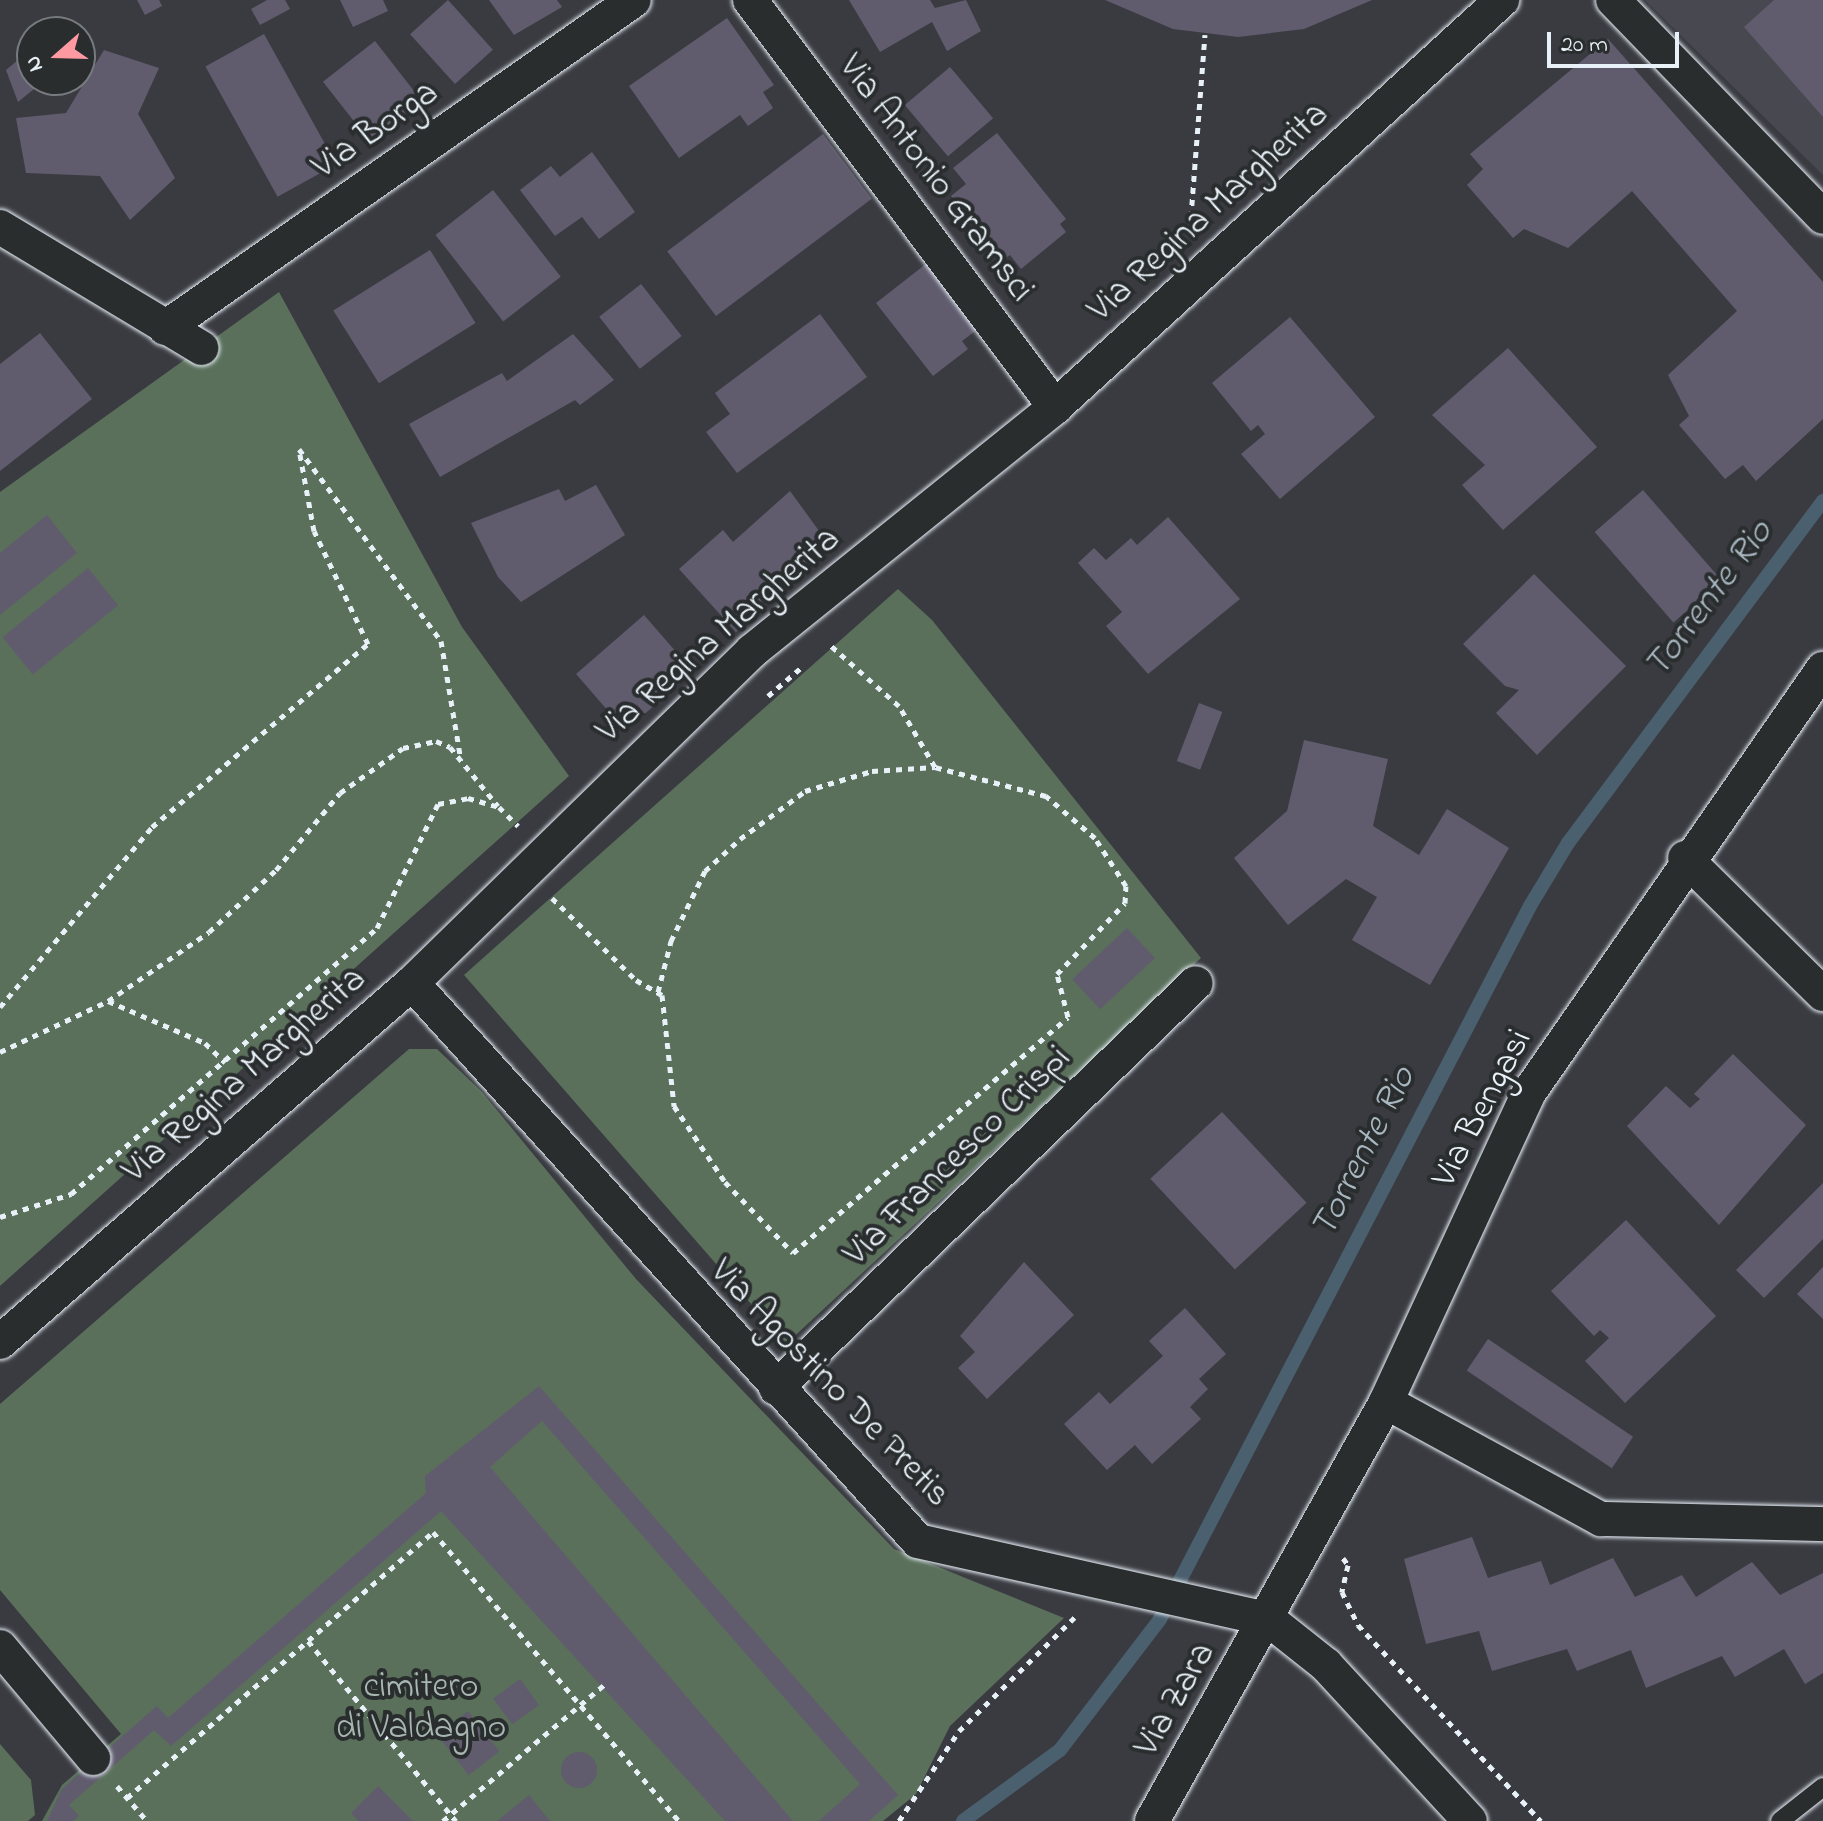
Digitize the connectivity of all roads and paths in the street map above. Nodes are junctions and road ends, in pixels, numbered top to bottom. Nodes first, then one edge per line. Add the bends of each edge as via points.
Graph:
1 (634, 0) edge
2 (750, 0) edge
3 (1502, 0) edge
4 (1613, 0) edge
5 (1205, 35) dead end
6 (1823, 217) edge
7 (0, 227) edge
8 (1190, 236) dead end
9 (165, 328) junction
10 (201, 348) dead end
11 (1055, 407) junction
12 (819, 652) dead end
13 (807, 662) dead end
14 (1823, 669) edge
15 (759, 703) dead end
16 (460, 755) junction
17 (935, 767) junction
18 (499, 807) junction
19 (542, 850) junction
20 (1685, 858) junction
21 (544, 890) dead end
22 (412, 983) junction
23 (1196, 983) dead end
24 (658, 992) junction
25 (1823, 994) edge
26 (108, 1001) junction
27 (0, 1007) edge
28 (0, 1052) edge
29 (225, 1062) junction
30 (0, 1217) edge
31 (0, 1342) edge
32 (776, 1388) junction
33 (1386, 1402) junction
34 (1823, 1524) edge
35 (1333, 1552) dead end
36 (1077, 1615) dead end
37 (1268, 1619) junction
38 (308, 1641) junction
39 (0, 1647) edge
40 (605, 1684) dead end
41 (580, 1705) junction
42 (103, 1770) joint
43 (1823, 1787) edge
44 (127, 1798) junction
45 (451, 1815) junction
46 (147, 1821) edge
47 (443, 1821) edge
48 (456, 1821) edge
49 (679, 1821) edge
50 (899, 1821) edge
51 (1152, 1821) edge
52 (1470, 1821) edge
53 (1541, 1821) edge
54 (1780, 1821) edge

1 - 9 street, Via Borga
2 - 11 street, Via Antonio Gramsci
3 - 11 street, Via Regina Margherita
4 - 6 street
5 - 8 path
7 - 9 street
9 - 10 street
11 - 19 street, Via Regina Margherita via 752,651
12 - 17 path via 831,642 899,706
13 - 15 path
14 - 20 street, Via Bengasi
16 - 18 path
16 - 26 path via 419,742 380,762 318,815 245,902
16 - 27 path via 441,641 299,449 314,531 368,644 152,827
17 - 24 path via 872,771 805,791 740,839 705,871 671,941
17 - 24 path via 1046,796 1095,838 1126,886 1125,903 1057,974 1068,1017 793,1253 725,1182 674,1106
18 - 19 path
18 - 29 path via 468,798 438,804 377,928
19 - 22 street, Via Regina Margherita
20 - 25 street
20 - 33 street, Via Bengasi via 1530,1091
21 - 24 path
22 - 31 street, Via Regina Margherita
22 - 32 street, Via Agostino De Pretis
23 - 32 street, Via Francesco Crispi
26 - 28 path
26 - 29 path via 205,1043
29 - 30 path via 71,1194
32 - 37 street, Via Agostino De Pretis via 918,1541
33 - 34 street via 1601,1519
33 - 37 street, Via Bengasi
35 - 53 path via 1347,1560 1342,1592 1358,1625
36 - 50 path via 959,1731
37 - 51 street, Via Zara
37 - 52 street, Via Agostino De Pretis via 1326,1665
38 - 41 path via 433,1532
38 - 44 path
38 - 45 path
39 - 42 street
40 - 41 path
41 - 45 path
41 - 49 path
42 - 44 path
43 - 54 lane
44 - 46 path
45 - 47 path
45 - 48 path

